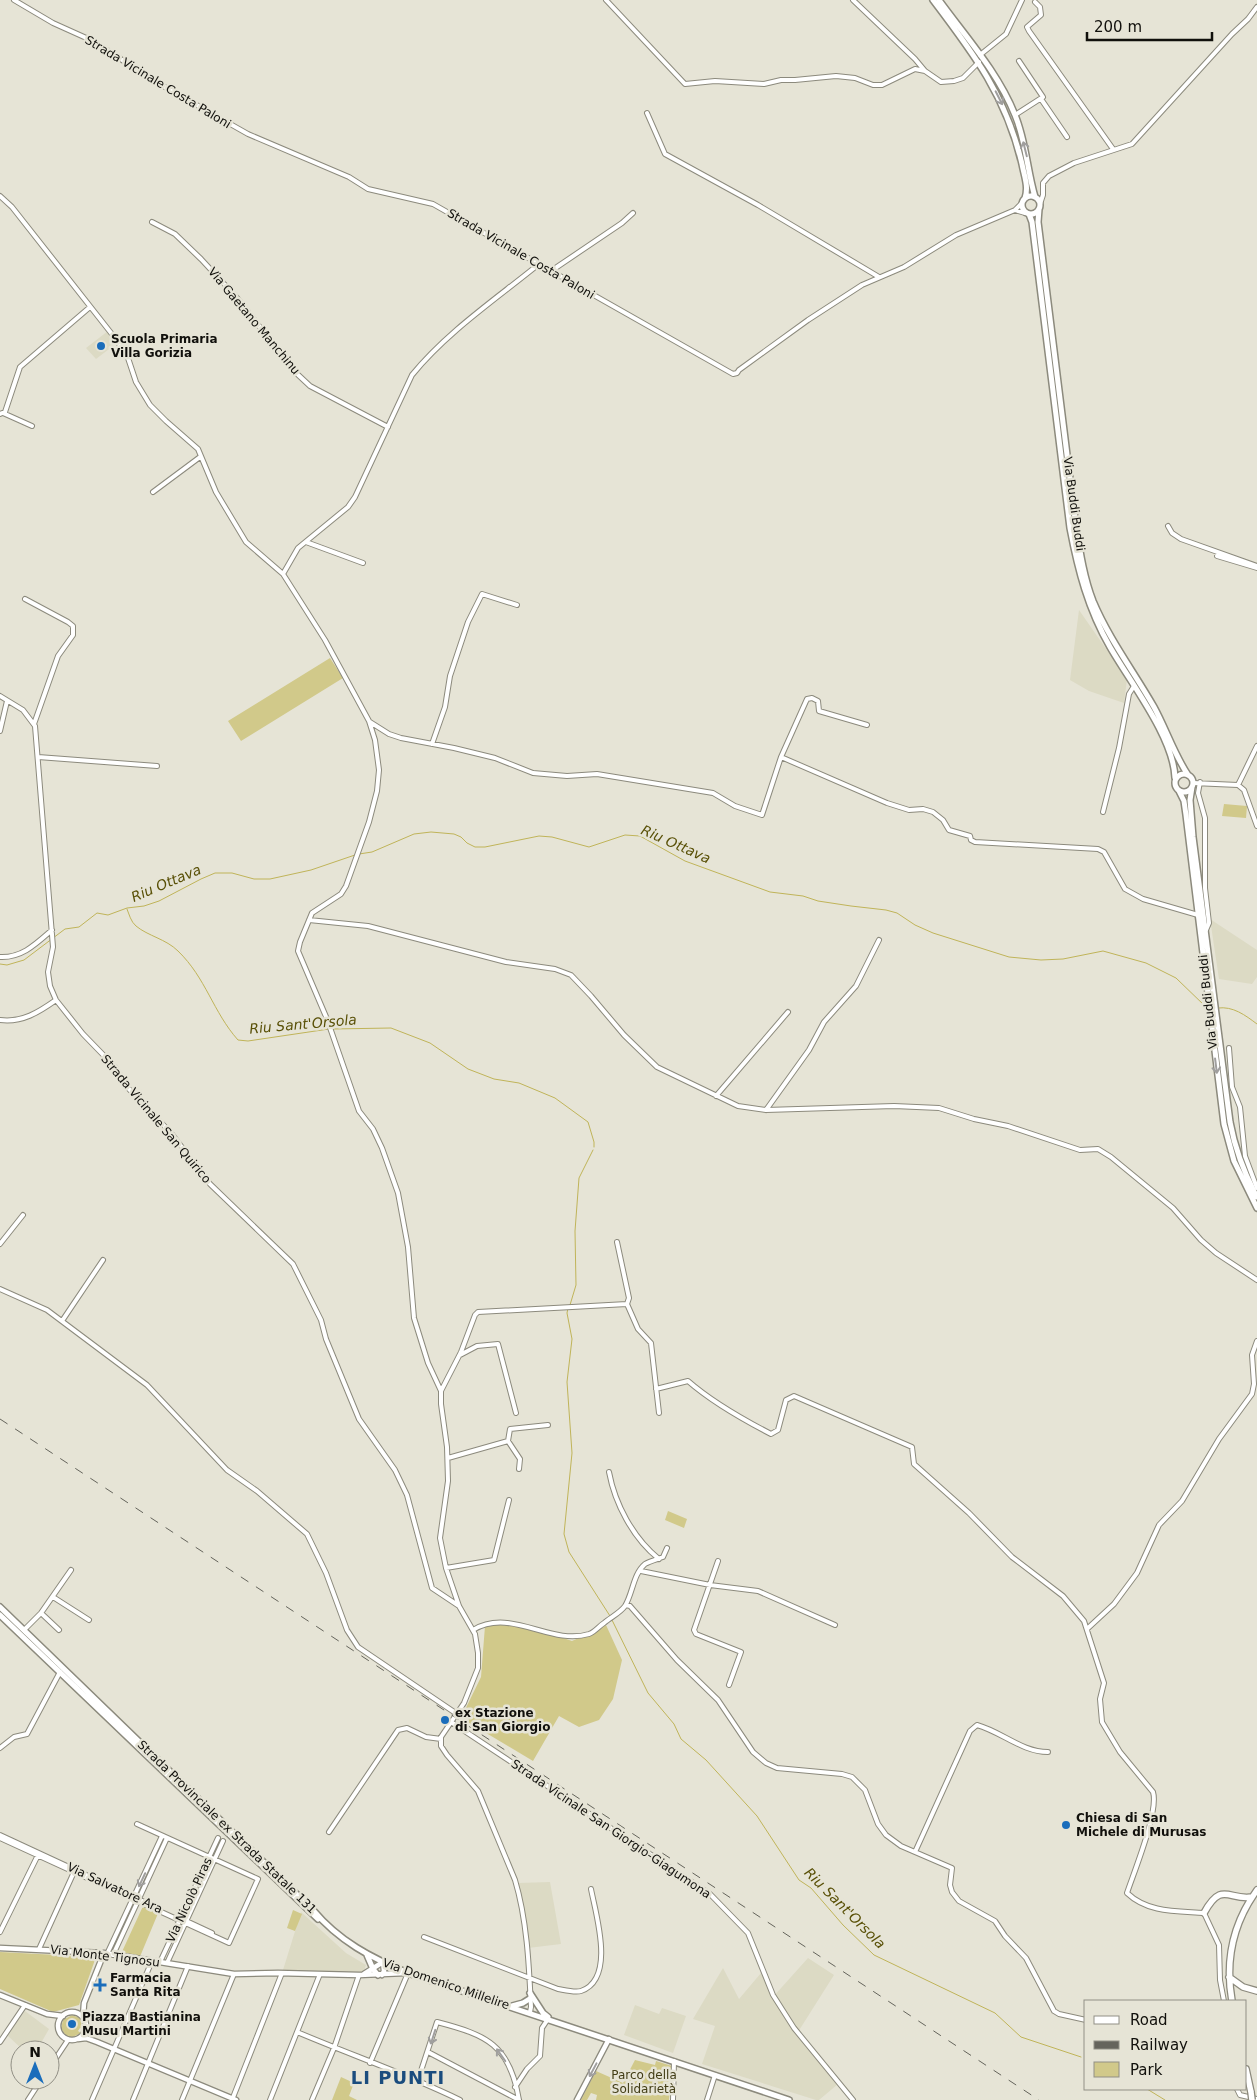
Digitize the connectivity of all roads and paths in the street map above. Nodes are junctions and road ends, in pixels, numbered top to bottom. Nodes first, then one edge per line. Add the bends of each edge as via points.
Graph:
1 (14, 0) edge
2 (606, 0) edge
3 (853, 0) edge
4 (932, 0) edge
5 (938, 0) edge
6 (1022, 0) edge
7 (1035, 2) dead end
8 (1257, 6) edge
9 (980, 55) junction
10 (1019, 61) dead end
11 (979, 62) junction
12 (924, 71) junction
13 (1040, 99) junction
14 (648, 113) dead end
15 (1015, 115) junction
16 (1067, 137) dead end
17 (1113, 149) junction
18 (0, 196) edge
19 (1035, 197) junction
20 (1024, 200) junction
21 (1040, 206) junction
22 (1015, 210) junction
23 (633, 213) dead end
24 (1027, 214) junction
25 (152, 222) dead end
26 (539, 264) junction
27 (552, 271) junction
28 (879, 277) junction
29 (90, 307) junction
30 (3, 413) edge
31 (32, 426) dead end
32 (388, 427) junction
33 (200, 457) junction
34 (153, 492) dead end
35 (1168, 526) dead end
36 (306, 542) junction
37 (1217, 556) dead end
38 (363, 562) dead end
39 (1257, 567) edge
40 (283, 574) junction
41 (25, 599) dead end
42 (517, 605) dead end
43 (1134, 686) junction
44 (0, 696) edge
45 (7, 701) junction
46 (369, 721) junction
47 (34, 724) junction
48 (866, 726) dead end
49 (0, 731) edge
50 (432, 744) junction
51 (1257, 746) edge
52 (38, 756) junction
53 (781, 757) junction
54 (157, 766) dead end
55 (1188, 775) junction
56 (1176, 778) junction
57 (1200, 782) junction
58 (1192, 785) junction
59 (1238, 785) junction
60 (1179, 791) junction
61 (1103, 812) dead end
62 (1257, 826) edge
63 (1197, 867) junction
64 (1205, 872) junction
65 (1198, 915) junction
66 (309, 920) junction
67 (1206, 930) junction
68 (52, 933) junction
69 (879, 940) dead end
70 (0, 957) edge
71 (56, 1000) junction
72 (788, 1012) dead end
73 (0, 1020) edge
74 (1229, 1048) dead end
75 (716, 1096) junction
76 (766, 1110) junction
77 (1233, 1134) junction
78 (1243, 1146) junction
79 (1257, 1188) edge
80 (1257, 1197) edge
81 (1257, 1208) edge
82 (23, 1215) dead end
83 (617, 1242) dead end
84 (0, 1244) edge
85 (103, 1260) dead end
86 (1257, 1280) edge
87 (0, 1289) edge
88 (628, 1304) junction
89 (62, 1322) junction
90 (1257, 1341) edge
91 (459, 1355) junction
92 (656, 1389) junction
93 (441, 1391) junction
94 (516, 1413) dead end
95 (659, 1413) dead end
96 (548, 1425) dead end
97 (508, 1441) junction
98 (448, 1458) junction
99 (519, 1469) dead end
100 (609, 1472) dead end
101 (509, 1500) dead end
102 (668, 1548) dead end
103 (659, 1559) junction
104 (718, 1561) dead end
105 (446, 1568) junction
106 (71, 1570) dead end
107 (641, 1571) junction
108 (710, 1584) junction
109 (53, 1597) junction
110 (626, 1604) junction
111 (459, 1606) junction
112 (0, 1607) edge
113 (41, 1613) junction
114 (0, 1615) edge
115 (89, 1620) dead end
116 (835, 1625) dead end
117 (1087, 1629) junction
118 (24, 1630) junction
119 (59, 1630) dead end
120 (473, 1630) junction
121 (60, 1672) junction
122 (729, 1685) dead end
123 (457, 1714) junction
124 (451, 1722) junction
125 (441, 1739) junction
126 (0, 1748) edge
127 (1048, 1752) dead end
128 (137, 1824) dead end
129 (328, 1832) dead end
130 (162, 1836) junction
131 (0, 1838) edge
132 (167, 1838) junction
133 (218, 1838) dead end
134 (222, 1840) dead end
135 (915, 1852) junction
136 (38, 1854) junction
137 (209, 1857) junction
138 (214, 1859) junction
139 (75, 1871) junction
140 (591, 1889) dead end
141 (1257, 1890) edge
142 (1237, 1896) junction
143 (1252, 1896) junction
144 (133, 1898) junction
145 (139, 1900) junction
146 (1245, 1908) junction
147 (1204, 1913) junction
148 (180, 1919) junction
149 (186, 1922) junction
150 (324, 1923) junction
151 (0, 1932) edge
152 (424, 1937) dead end
153 (0, 1948) edge
154 (39, 1948) junction
155 (106, 1954) junction
156 (367, 1954) junction
157 (113, 1955) junction
158 (152, 1961) junction
159 (160, 1962) junction
160 (383, 1962) junction
161 (167, 1963) junction
162 (188, 1966) junction
163 (372, 1969) junction
164 (282, 1973) junction
165 (408, 1973) junction
166 (234, 1974) junction
167 (320, 1974) junction
168 (380, 1975) junction
169 (359, 1976) junction
170 (1229, 1976) junction
171 (530, 1977) junction
172 (1242, 1986) junction
173 (1257, 1991) edge
174 (0, 1995) edge
175 (530, 1996) junction
176 (1231, 1999) edge
177 (1224, 2000) edge
178 (84, 2004) junction
179 (25, 2005) junction
180 (512, 2006) junction
181 (74, 2012) junction
182 (530, 2012) junction
183 (47, 2014) junction
184 (62, 2016) junction
185 (83, 2017) junction
186 (550, 2019) junction
187 (1084, 2020) edge
188 (58, 2024) junction
189 (86, 2028) junction
190 (297, 2032) junction
191 (78, 2039) junction
192 (609, 2039) junction
193 (68, 2040) junction
194 (96, 2041) junction
195 (0, 2042) edge
196 (334, 2048) junction
197 (114, 2049) junction
198 (60, 2052) edge
199 (428, 2052) junction
200 (674, 2061) junction
201 (148, 2063) junction
202 (370, 2063) junction
203 (1247, 2073) edge
204 (715, 2075) junction
205 (191, 2080) junction
206 (418, 2080) junction
207 (515, 2087) junction
208 (1238, 2090) edge
209 (234, 2099) edge
210 (1257, 2099) edge
211 (92, 2100) edge
212 (133, 2100) edge
213 (182, 2100) edge
214 (270, 2100) edge
215 (312, 2100) edge
216 (460, 2100) edge
217 (519, 2100) edge
218 (577, 2100) edge
219 (673, 2100) edge
220 (707, 2100) edge
221 (789, 2100) edge
222 (853, 2100) edge
223 (1252, 2100) edge

1 - 26 street, Strada Vicinale Costa Paloni via 93,41 140,73 248,134 349,177 368,189 433,204
2 - 12 street via 685,84 716,81 764,84 836,76 882,85 915,70
3 - 12 street
4 - 11 main road
5 - 9 main road
6 - 9 street via 1006,34
7 - 17 street via 1040,7 1040,15 1029,24 1029,31
8 - 17 street via 1132,144
9 - 15 main road
10 - 13 street via 1043,97
11 - 12 street via 963,78 954,81 941,82
11 -> 20 main road via 1008,118 1018,148 1027,187
13 - 15 street
13 - 16 street
14 - 28 street via 664,154 767,210
19 -> 15 main road
17 - 21 street via 1049,176 1043,183
18 - 29 street
19 - 20 main road
19 - 21 main road
20 - 22 street, Strada Vicinale Costa Paloni
20 - 24 main road via 1022,208
21 - 24 main road via 1035,214
21 - 55 main road, Via Buddi Buddi via 1040,241 1083,569 1093,601 1114,643 1154,708
22 - 24 street
22 - 28 street, Strada Vicinale Costa Paloni via 956,235 904,267
23 - 27 street via 622,224
24 - 43 main road, Via Buddi Buddi via 1032,222 1078,570 1088,603
25 - 32 street, Via Gaetano Manchinu via 176,234 201,259 310,386
26 - 27 street, Strada Vicinale Costa Paloni
26 - 32 street via 431,354 412,376
27 - 28 street, Strada Vicinale Costa Paloni via 733,374 808,320
29 - 30 street via 20,367
29 - 33 street via 128,358 136,382 150,405 198,449
30 - 31 street
32 - 36 street via 348,507
33 - 34 street
33 - 40 street via 216,492 246,542
35 - 39 street via 1181,539
36 - 38 street
36 - 40 street via 292,556
37 - 39 street
40 - 46 street via 325,640
41 - 47 street via 73,626 73,635 58,656
42 - 50 street via 482,594 450,676 445,707
43 - 56 main road, Via Buddi Buddi via 1150,710 1169,752
43 - 61 street via 1129,694
44 - 45 street
45 - 47 street via 23,710
45 - 49 street
46 - 50 street via 389,734
46 - 66 street via 379,770 373,807 346,886 341,894 312,913
47 - 52 street, Strada Vicinale San Quirico
48 - 53 street via 820,711 818,701 812,698 807,700
50 - 53 street via 494,758 533,773 596,774 713,793 735,806 762,815
51 - 59 street
52 - 54 street
52 - 68 street, Strada Vicinale San Quirico
53 - 65 street via 887,803 909,810 933,812 949,830 970,836 975,842 1104,852 1125,889 1143,899
55 - 56 main road
55 - 58 main road
56 - 60 main road via 1175,785
57 - 58 street
57 - 59 street
57 - 64 street via 1198,793 1205,818
58 - 60 main road via 1185,792
58 - 63 main road, Via Buddi Buddi via 1191,820
59 - 62 street via 1244,790
60 - 65 main road, Via Buddi Buddi via 1184,801
63 - 64 street
63 - 67 main road, Via Buddi Buddi
64 - 67 street
65 -> 81 main road, Via Buddi Buddi via 1220,1102 1228,1140
66 - 75 street via 376,928 506,962 555,969 571,975 657,1067
66 - 93 street via 298,951 327,1019 359,1111 373,1129 398,1193 408,1247 414,1318
67 - 77 main road, Via Buddi Buddi
68 - 70 street via 19,955
68 - 71 street, Strada Vicinale San Quirico via 54,947 48,972
69 - 76 street via 856,986 824,1022 809,1050
71 - 73 street via 25,1018 12,1022
71 - 111 street, Strada Vicinale San Quirico via 115,1067 128,1088 172,1133 210,1184 294,1264 321,1320 359,1419 395,1470 407,1495 432,1588
72 - 75 street
74 - 78 street via 1232,1086 1240,1107
75 - 76 street via 738,1106
76 - 86 street via 894,1106 939,1108 1080,1150 1098,1149 1173,1208 1216,1253
77 - 78 street
77 - 80 main road, Via Buddi Buddi via 1243,1168
78 - 79 street
82 - 84 street
83 - 88 street
85 - 89 street
87 - 89 street via 35,1304
88 - 91 street via 478,1312
88 - 92 street via 638,1329 651,1343
89 - 123 street via 147,1385 227,1470 257,1490 306,1534 326,1573 347,1630 358,1647
90 - 117 street via 1252,1355 1252,1394 1219,1439 1182,1501 1159,1525 1137,1572 1114,1604
91 - 93 street
91 - 94 street via 476,1346 498,1344
92 - 95 street
92 - 117 street via 688,1381 771,1434 778,1430 786,1400 794,1396 912,1447 914,1464 1012,1557 1063,1596
93 - 98 street
96 - 97 street via 510,1428
97 - 98 street
97 - 99 street via 520,1460
98 - 105 street via 440,1538
100 - 103 street via 616,1501 646,1548
101 - 105 street via 494,1560
102 - 103 street
103 - 107 street via 646,1564
104 - 108 street
105 - 111 street
106 - 109 street
107 - 108 street
107 - 110 street
108 - 116 street via 758,1591
108 - 122 street via 694,1630 696,1634 741,1652
109 - 113 street
109 - 115 street
110 - 120 street via 592,1633 576,1637 556,1636 502,1622 483,1624
110 - 135 street via 718,1700 753,1752 777,1768 852,1777 865,1790 878,1824 886,1835
111 - 120 street
112 - 118 main road, Strada Provinciale ex Strada Statale 131
113 - 118 street
113 - 119 street
114 - 121 main road, Strada Provinciale ex Strada Statale 131
117 - 147 street via 1104,1683 1100,1700 1102,1722 1155,1798 1127,1893 1133,1899 1161,1910
118 - 150 main road, Strada Provinciale ex Strada Statale 131
120 - 123 street via 478,1668
121 - 126 street via 26,1734 14,1736
121 - 150 main road, Strada Provinciale ex Strada Statale 131 via 310,1914
123 - 124 street
124 - 125 street
124 - 222 street, Strada Vicinale San Giorgio-Giagumona via 710,1894 748,1933 774,1995 789,2020
125 - 129 street via 426,1737 407,1728 398,1730
125 - 171 street via 447,1755 483,1800 511,1870 518,1894
127 - 135 street via 1028,1750 989,1728 977,1725 970,1731
128 - 130 street
130 - 132 street
130 -> 144 street
131 - 136 street, Via Salvatore Ara
132 - 137 street
132 - 145 street
133 - 137 street, Via Nicolò Piras
134 - 138 street, Via Nicolò Piras
135 - 187 street via 952,1868 952,1892 959,1901 995,1921 1026,1958 1054,2011
136 - 139 street, Via Salvatore Ara
136 - 151 street
137 - 138 street
137 - 148 street, Via Nicolò Piras
138 - 149 street, Via Nicolò Piras
138 - 149 street, Via Salvatore Ara via 258,1879 230,1942
139 - 144 street, Via Salvatore Ara
139 - 154 street
140 - 171 street via 601,1942 600,1969 593,1984 580,1992 558,1989
141 - 143 main road
142 - 143 main road
142 - 146 main road
142 - 147 main road via 1229,1893 1217,1897
143 - 146 main road
144 - 145 street, Via Salvatore Ara
144 - 155 street
145 - 148 street, Via Salvatore Ara
145 - 157 street
146 - 170 main road via 1231,1947
147 - 177 street via 1218,1945
148 - 149 street, Via Salvatore Ara
148 - 159 street, Via Nicolò Piras
149 - 161 street, Via Nicolò Piras
150 - 156 main road, Via Domenico Millelire
152 - 171 street
153 - 154 street, Via Monte Tignosu
154 - 155 street, Via Monte Tignosu
155 - 157 street, Via Monte Tignosu
155 - 178 street
156 - 160 main road, Via Domenico Millelire
156 - 163 main road
157 - 158 street, Via Monte Tignosu
158 - 159 street, Via Monte Tignosu
158 - 197 street
159 - 161 street, Via Monte Tignosu
160 - 163 street
160 - 165 main road, Via Domenico Millelire
160 - 168 street via 384,1971
161 - 162 street, Via Monte Tignosu
162 - 166 street, Via Monte Tignosu
162 - 201 street
163 - 168 main road
163 - 169 street
164 - 166 street, Via Monte Tignosu
164 - 167 street, Via Monte Tignosu
164 - 209 street
165 - 168 street, Via Monte Tignosu
165 - 180 main road, Via Domenico Millelire
165 - 202 street
166 - 205 street
167 - 169 street, Via Monte Tignosu
167 - 190 street
168 - 169 street, Via Monte Tignosu
169 - 196 street
170 - 172 main road
170 - 176 main road
171 - 175 street
172 - 173 main road
172 - 176 main road via 1235,1990
174 - 179 street
175 - 180 main road via 523,2003
175 - 182 street
175 - 186 main road
178 - 181 street
178 - 185 street
179 - 183 street
179 - 195 street
180 - 182 main road, Via Domenico Millelire
181 - 184 street
181 - 185 street
182 - 186 main road, Via Domenico Millelire
183 - 184 street
183 - 188 street
184 - 188 street
185 - 189 street
186 - 192 main road, Via Domenico Millelire
186 - 207 street via 543,2024 540,2056
188 - 193 street via 59,2032
189 - 191 street
189 - 194 street
190 - 196 street
190 - 214 street
191 - 193 street
191 - 194 street
192 - 200 main road, Via Domenico Millelire
192 -> 218 street
193 - 198 street
194 - 197 street
196 - 202 street
196 - 215 street
197 - 201 street
197 - 211 street
199 - 206 street
207 -> 199 street via 503,2055 489,2039 438,2022
199 - 217 street
200 - 204 main road, Via Domenico Millelire
200 - 219 street
201 - 205 street
201 - 212 street
202 - 206 street
203 - 223 main road, bridge
204 - 220 street
204 - 221 main road, Via Domenico Millelire
205 - 209 street
205 - 213 street
206 - 216 street
207 - 217 street
208 - 210 street via 1240,2095

